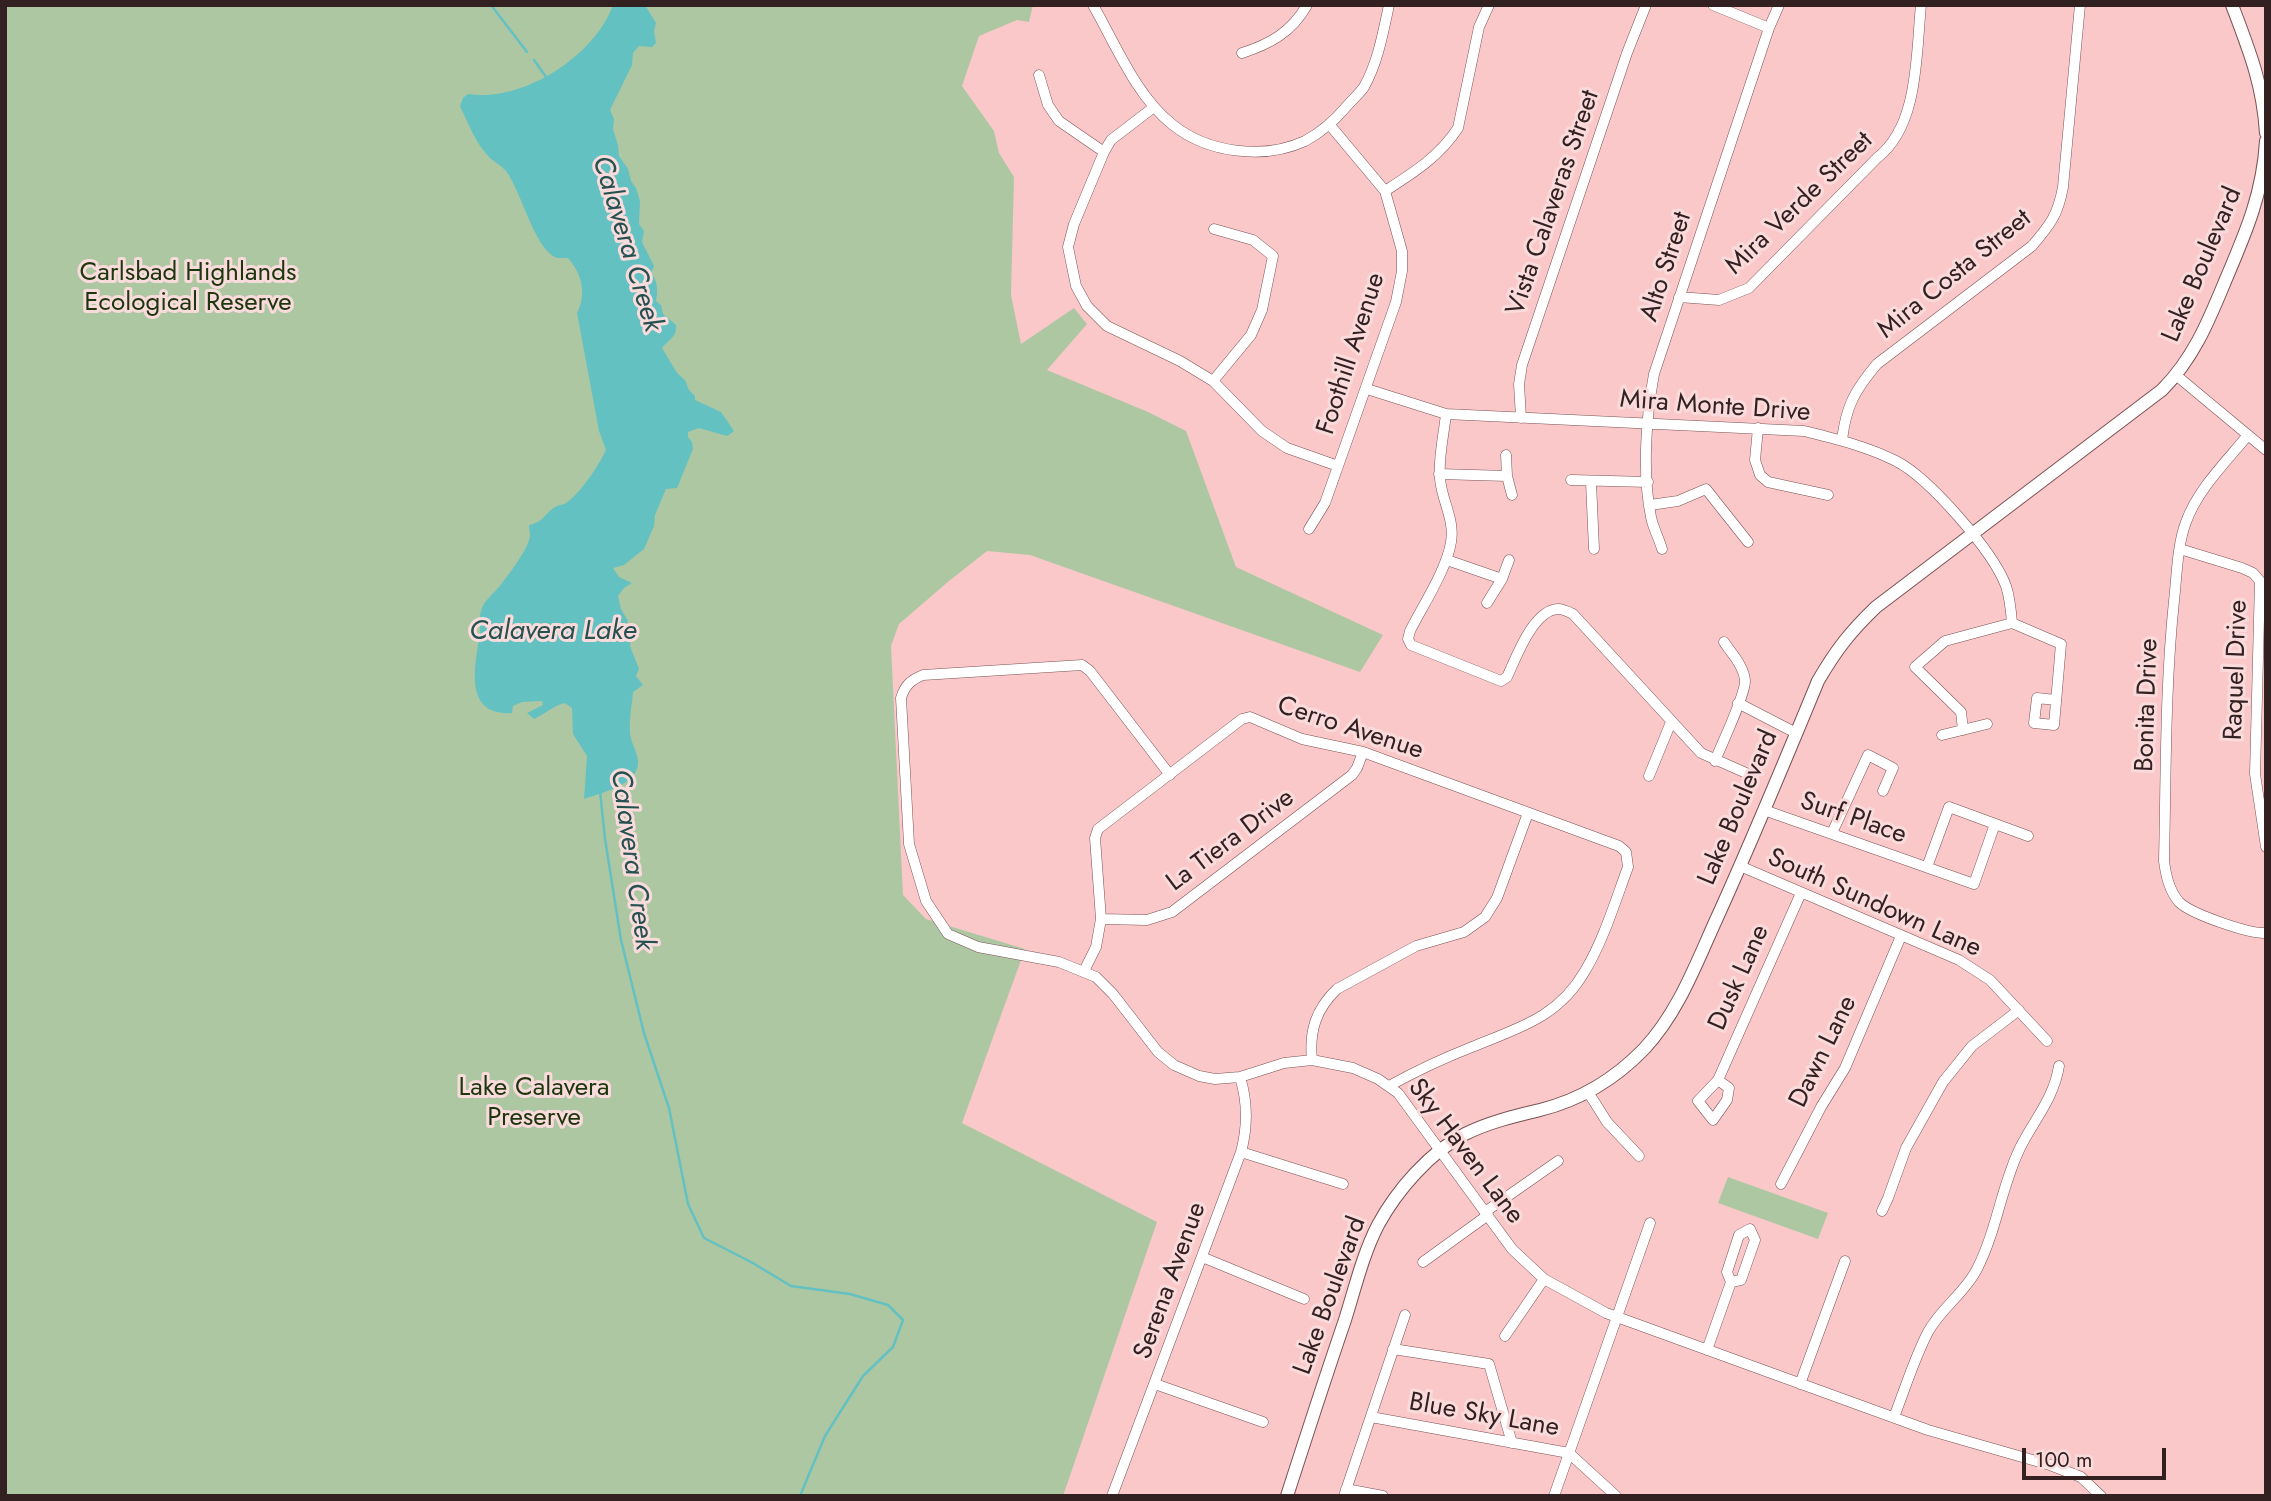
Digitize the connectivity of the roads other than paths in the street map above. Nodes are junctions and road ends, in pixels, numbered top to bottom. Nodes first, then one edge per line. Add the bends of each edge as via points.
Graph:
1 (1093, 5) edge
2 (1307, 5) edge
3 (1390, 5) edge
4 (1489, 5) edge
5 (1646, 5) edge
6 (1713, 5) edge
7 (1779, 5) edge
8 (1921, 5) edge
9 (2080, 5) edge
10 (2232, 5) edge
11 (1769, 28) junction
12 (1242, 53) dead end
13 (1039, 75) dead end
14 (1154, 107) junction
15 (1329, 124) junction
16 (2266, 133) edge
17 (2266, 141) edge
18 (1104, 152) junction
19 (1385, 191) junction
20 (1214, 229) dead end
21 (1679, 297) junction
22 (2177, 376) junction
23 (1213, 381) junction
24 (1367, 389) junction
25 (1446, 414) junction
26 (1521, 418) junction
27 (1649, 423) junction
28 (1758, 428) junction
29 (2248, 435) junction
30 (1842, 440) junction
31 (2266, 450) edge
32 (1506, 455) dead end
33 (1338, 466) junction
34 (1439, 474) junction
35 (1507, 476) junction
36 (1571, 480) dead end
37 (1591, 482) junction
38 (1648, 482) junction
39 (1511, 495) dead end
40 (1828, 495) dead end
41 (1650, 505) junction
42 (1309, 529) dead end
43 (1971, 534) junction
44 (1748, 542) dead end
45 (1594, 549) dead end
46 (1662, 549) dead end
47 (2180, 549) junction
48 (1447, 560) junction
49 (1509, 561) dead end
50 (1502, 579) junction
51 (1487, 603) dead end
52 (2012, 623) junction
53 (1724, 642) dead end
54 (2056, 700) dead end
55 (1738, 703) junction
56 (1671, 722) junction
57 (1987, 724) dead end
58 (1963, 730) junction
59 (1796, 733) junction
60 (1942, 735) dead end
61 (1363, 752) junction
62 (1715, 761) junction
63 (1746, 773) dead end
64 (1170, 775) junction
65 (1649, 776) dead end
66 (1883, 792) dead end
67 (1764, 810) junction
68 (1528, 813) junction
69 (1995, 824) junction
70 (1832, 833) junction
71 (2028, 836) dead end
72 (2266, 847) edge
73 (1740, 866) junction
74 (1927, 867) junction
75 (1801, 893) junction
76 (1101, 919) junction
77 (2266, 933) edge
78 (1901, 936) junction
79 (1084, 971) junction
80 (2019, 1010) junction
81 (2048, 1041) dead end
82 (1312, 1060) junction
83 (2059, 1066) dead end
84 (1240, 1077) junction
85 (1718, 1080) dead end
86 (1389, 1086) junction
87 (1588, 1092) junction
88 (1441, 1150) junction
89 (1241, 1152) junction
90 (1639, 1156) dead end
91 (1558, 1161) dead end
92 (1343, 1184) dead end
93 (1781, 1184) dead end
94 (1882, 1211) dead end
95 (1486, 1213) junction
96 (1650, 1223) dead end
97 (1202, 1257) junction
98 (1845, 1261) dead end
99 (1423, 1262) dead end
100 (1544, 1279) junction
101 (1731, 1282) junction
102 (1304, 1299) dead end
103 (1405, 1315) dead end
104 (1617, 1317) junction
105 (1505, 1336) dead end
106 (1393, 1349) junction
107 (1707, 1350) junction
108 (1155, 1384) junction
109 (1800, 1384) junction
110 (1370, 1417) junction
111 (1894, 1417) junction
112 (1263, 1422) dead end
113 (1512, 1443) junction
114 (1569, 1453) junction
115 (1345, 1492) edge
116 (1112, 1496) edge
117 (1287, 1496) edge
118 (1383, 1496) edge
119 (1554, 1496) edge
120 (1616, 1496) edge
121 (2101, 1496) edge

1 - 14 street
2 - 12 street via 1284,34
3 - 15 street via 1376,62 1362,89
4 - 19 street via 1479,27 1458,128 1425,165
5 - 26 street, Vista Calaveras Street via 1522,365
6 - 11 street
7 - 11 street, Alto Street
8 - 21 street, Mira Verde Street via 1911,102 1888,150 1749,288 1719,300
9 - 30 street, Mira Costa Street via 2063,187 2051,225 2032,246 1877,364 1850,402
10 - 16 main road via 2256,70
11 - 21 street, Alto Street
13 - 18 street via 1048,105 1059,121
14 - 15 street via 1174,126 1205,143 1232,150 1278,149 1306,140
14 - 18 street via 1111,140
15 - 19 street, Foothill Avenue
17 - 22 main road, Lake Boulevard via 2260,189 2249,225 2204,331
18 - 23 street via 1068,247 1076,285 1087,306 1107,326
19 - 24 street, Foothill Avenue via 1402,251 1402,271
20 - 23 street via 1253,240 1273,256 1262,310 1251,335
21 - 27 street, Alto Street via 1654,374
22 - 29 street
22 - 43 main road, Lake Boulevard
23 - 33 street via 1262,431 1287,447
24 - 25 street, Mira Monte Drive
24 - 33 street, Foothill Avenue
25 - 26 street, Mira Monte Drive
25 - 34 street
26 - 27 street, Mira Monte Drive
27 - 28 street, Mira Monte Drive
27 - 38 street, Alto Street
28 - 30 street, Mira Monte Drive via 1804,431
28 - 40 street via 1755,460 1760,475 1768,482
29 - 31 street
29 - 47 street, Bonita Drive via 2197,499
30 - 43 street, Mira Monte Drive via 1913,472 1936,491
32 - 35 street
33 - 42 street, Foothill Avenue via 1325,503
34 - 35 street
34 - 48 street via 1452,528
35 - 39 street
36 - 37 street
37 - 38 street
37 - 45 street
38 - 41 street, Alto Street
41 - 44 street via 1678,501 1706,489
41 - 46 street, Alto Street
43 - 52 street, Mira Monte Drive via 2005,584
43 - 59 main road, Lake Boulevard via 1850,632 1818,681
47 - 72 street, Raquel Drive via 2242,568 2260,581 2255,774
47 - 77 street, Bonita Drive via 2168,689 2166,879 2180,902 2191,910
48 - 50 street
48 - 56 street via 1410,631 1411,645 1501,681 1531,628 1559,609 1573,614
49 - 50 street
50 - 51 street
52 - 54 street via 2061,644
52 - 58 street via 1945,641 1915,667 1961,712
53 - 55 street via 1745,682
55 - 59 street
55 - 62 street
56 - 62 street
56 - 65 street
57 - 58 street
58 - 60 street
59 - 67 main road, Lake Boulevard
61 - 64 street, Cerro Avenue via 1302,738 1250,717
61 - 68 street, Cerro Avenue
61 - 76 street, La Tiera Drive via 1352,775 1171,912 1147,920
62 - 63 street
64 - 76 street, Cerro Avenue via 1098,829
64 - 79 street, Sky Haven Lane via 1082,665 923,675 904,689 909,844 926,901 948,934 978,947
66 - 70 street via 1893,768 1868,755
67 - 70 street, Surf Place
67 - 73 main road, Lake Boulevard
68 - 82 street via 1497,898 1485,917 1464,932 1416,946 1337,989 1317,1015 1310,1043
68 - 86 street, Cerro Avenue via 1626,852 1628,867 1595,954 1568,995 1539,1019
69 - 71 street
69 - 74 street, Surf Place via 1949,807
69 - 74 street, Surf Place via 1974,884
70 - 74 street, Surf Place
73 - 75 street, South Sundown Lane
73 - 87 main road, Lake Boulevard via 1663,1026 1623,1069
75 - 78 street, South Sundown Lane
75 - 85 street, Dusk Lane
76 - 79 street, Cerro Avenue via 1096,947
78 - 80 street, South Sundown Lane via 1959,960 1990,980
78 - 93 street, Dawn Lane via 1844,1068
79 - 84 street, Sky Haven Lane via 1113,994 1158,1052 1174,1065 1215,1079
80 - 81 street, South Sundown Lane
80 - 94 street via 1972,1046 1943,1082 1906,1148
82 - 84 street, Sky Haven Lane via 1284,1063
82 - 86 street, Sky Haven Lane via 1353,1068
83 - 111 street via 2052,1094 2008,1175 1976,1272 1928,1332
84 - 89 street, Serena Avenue via 1247,1118
86 - 88 street, Sky Haven Lane
87 - 88 main road, Lake Boulevard via 1515,1114 1465,1134
87 - 90 street via 1607,1122
88 - 95 street, Sky Haven Lane
88 - 117 main road, Lake Boulevard via 1397,1196 1373,1237
89 - 92 street
89 - 97 street, Serena Avenue
91 - 95 street
95 - 99 street
95 - 100 street, Sky Haven Lane via 1512,1249
96 - 104 street
97 - 102 street
97 - 108 street, Serena Avenue
98 - 109 street
100 - 104 street, Sky Haven Lane
100 - 105 street
101 - 101 street via 1727,1272 1740,1235 1750,1229 1755,1240 1741,1280
101 - 107 street
103 - 106 street
104 - 107 street, Sky Haven Lane
104 - 114 street
106 - 110 street
106 - 113 street via 1489,1364
107 - 109 street, Sky Haven Lane
108 - 112 street
108 - 116 street, Serena Avenue
109 - 111 street, Sky Haven Lane
110 - 113 street, Blue Sky Lane
110 - 115 street
111 - 121 street, Sky Haven Lane via 2050,1465 2081,1477
113 - 114 street, Blue Sky Lane
114 - 119 street
114 - 120 street, Blue Sky Lane
115 - 118 street

